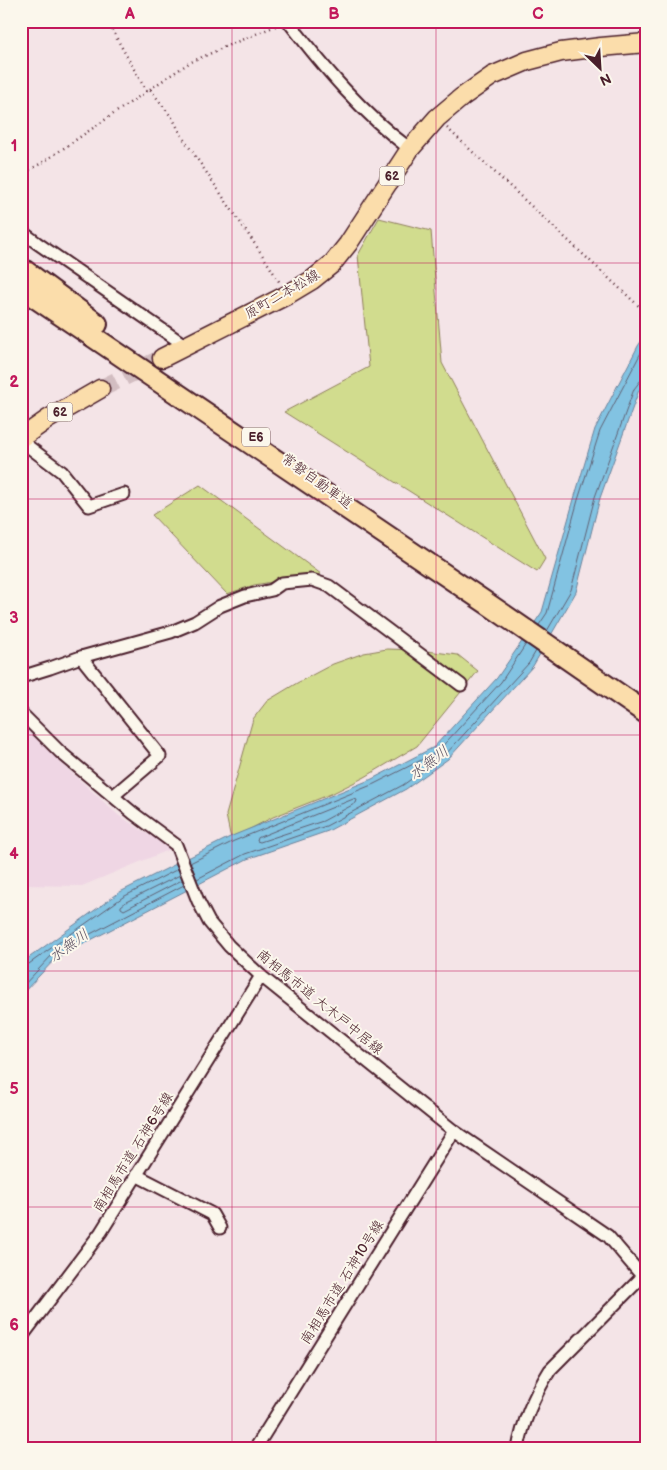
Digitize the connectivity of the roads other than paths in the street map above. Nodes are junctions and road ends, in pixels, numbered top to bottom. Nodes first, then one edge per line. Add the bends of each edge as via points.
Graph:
1 (284, 23) edge
2 (646, 43) edge
3 (410, 149) junction
4 (21, 231) edge
5 (21, 268) edge
6 (21, 288) edge
7 (186, 346) junction
8 (162, 358) tunnel mouth
9 (100, 390) tunnel mouth
10 (23, 435) edge
11 (124, 494) dead end
12 (491, 606) junction
13 (81, 657) junction
14 (21, 677) edge
15 (461, 685) dead end
16 (21, 713) edge
17 (646, 713) edge
18 (113, 796) junction
19 (262, 976) junction
20 (454, 1131) junction
21 (136, 1175) junction
22 (220, 1228) dead end
23 (644, 1275) edge
24 (21, 1338) edge
25 (254, 1449) edge
26 (518, 1449) edge

1 - 3 street via 359,107
2 - 3 main road, 原町二本松線 / 62 via 561,52 492,76 437,118
3 - 7 main road, 原町二本松線 / 62 via 332,264 287,295
4 - 7 street
5 - 12 highway, 常磐自動車道 / E6
6 - 12 highway, 常磐自動車道 / E6
7 - 8 main road, 原町二本松線 / 62
9 - 10 main road, 62
10 - 11 street via 62,472 89,506
12 - 17 highway, 常磐自動車道 / E6
13 - 14 street
13 - 15 street via 171,632 220,606 272,590 282,583 312,580 329,586
13 - 18 street via 160,756
16 - 18 street, 南相馬市道 大木戸中居線 via 60,752
18 - 19 street, 南相馬市道 大木戸中居線 via 176,845 209,922 229,946
19 - 20 street, 南相馬市道 大木戸中居線
19 - 21 street, 南相馬市道 石神6号線
20 - 23 street, 南相馬市道 大木戸中居線 via 608,1236
20 - 25 street, 南相馬市道 石神10号線
21 - 22 street via 212,1214
21 - 24 street, 南相馬市道 石神6号線 via 101,1232
23 - 26 street via 550,1370 532,1404

